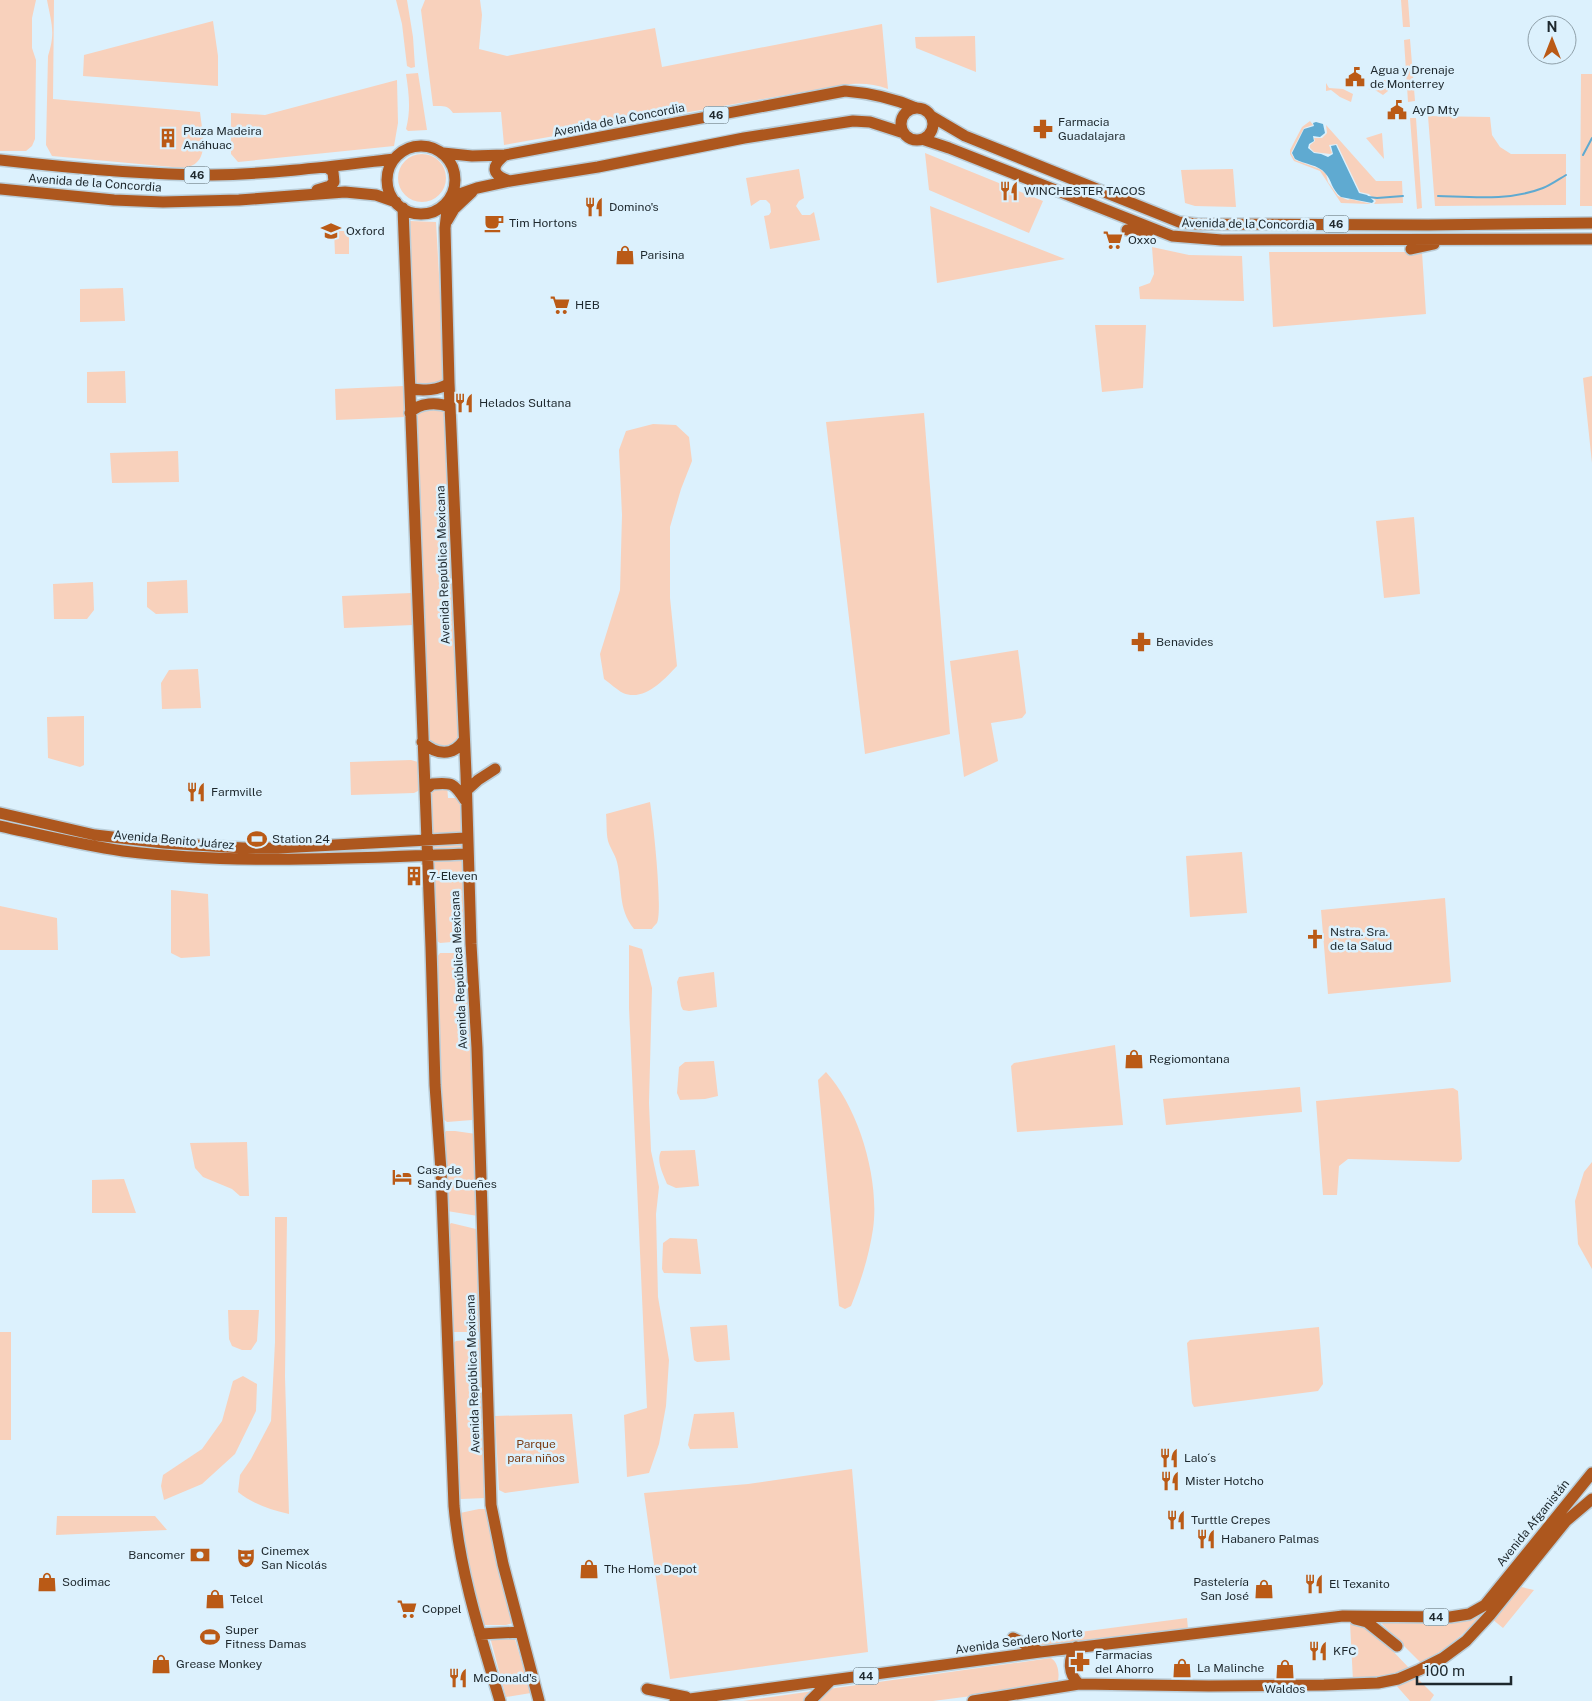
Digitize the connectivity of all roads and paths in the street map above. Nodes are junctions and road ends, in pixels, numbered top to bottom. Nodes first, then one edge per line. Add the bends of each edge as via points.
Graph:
1 (916, 108) junction
2 (932, 116) junction
3 (904, 133) junction
4 (922, 139) junction
5 (443, 153) junction
6 (505, 155) junction
7 (394, 159) junction
8 (0, 160) edge
9 (327, 167) junction
10 (510, 181) junction
11 (477, 188) junction
12 (0, 189) edge
13 (296, 196) junction
14 (449, 199) junction
15 (399, 205) junction
16 (1592, 223) edge
17 (446, 224) junction
18 (1128, 230) dead end
19 (1166, 235) junction
20 (1592, 238) edge
21 (1454, 240) junction
22 (446, 249) junction
23 (1411, 249) dead end
24 (404, 251) junction
25 (449, 383) junction
26 (410, 388) junction
27 (450, 407) junction
28 (410, 413) junction
29 (464, 740) junction
30 (422, 742) junction
31 (495, 769) dead end
32 (425, 790) junction
33 (465, 796) junction
34 (0, 813) edge
35 (0, 826) edge
36 (95, 835) junction
37 (466, 838) junction
38 (427, 839) junction
39 (71, 842) junction
40 (467, 854) junction
41 (428, 856) junction
42 (1591, 1476) edge
43 (1592, 1499) edge
44 (1500, 1594) junction
45 (1309, 1619) junction
46 (521, 1632) junction
47 (480, 1634) junction
48 (1014, 1638) dead end
49 (1397, 1646) dead end
50 (1076, 1647) junction
51 (1057, 1650) junction
52 (1040, 1652) junction
53 (830, 1681) junction
54 (1079, 1684) junction
55 (1059, 1687) junction
56 (648, 1689) dead end
57 (694, 1699) junction
58 (500, 1701) edge
59 (539, 1701) edge
60 (675, 1701) edge
61 (810, 1701) edge
62 (973, 1701) edge

1 - 2 main road, 46 via 926,110
1 - 3 main road via 908,110 902,118
1 - 6 main road, Avenida de la Concordia / 46 via 882,96 844,91
2 - 4 main road via 931,132
2 - 16 main road, Avenida de la Concordia / 46 via 965,136 1178,222
3 - 4 main road, 46 via 910,138
3 - 10 main road, 46 via 853,120
4 - 19 main road, Avenida de la Concordia / 46
5 - 6 main road, Avenida de la Concordia / 46
5 - 7 main road, 46 via 429,146 419,146 401,152
5 - 14 main road via 455,174 454,190
6 - 10 main road via 496,163 495,172
7 - 9 main road, Avenida de la Concordia / 46
7 - 15 main road via 387,183 391,196
8 - 9 main road, Avenida de la Concordia / 46 via 194,175
9 - 13 main road via 335,175 333,184
10 - 11 main road, 46
11 - 14 main road, 46
11 - 17 main road via 454,209
12 - 13 main road, Avenida de la Concordia / 46 via 155,202
13 - 15 main road, Avenida de la Concordia / 46 via 352,192 376,195
14 - 15 main road, 46 via 428,213 411,212
14 - 17 main road, Avenida República Mexicana
15 - 24 main road, Avenida República Mexicana
17 - 22 main road, Avenida República Mexicana
18 - 19 main road
19 - 21 main road, Avenida de la Concordia / 46 via 1222,240
20 - 21 main road, Avenida de la Concordia / 46
21 - 23 main road
22 - 24 main road via 439,245 437,220 412,220 408,223 408,245
22 - 25 main road, Avenida República Mexicana
24 - 26 main road, Avenida República Mexicana
25 - 26 main road via 430,389
25 - 27 main road, Avenida República Mexicana
26 - 28 main road, Avenida República Mexicana
27 - 28 main road via 429,404 416,407
27 - 29 main road, Avenida República Mexicana
28 - 30 main road, Avenida República Mexicana
29 - 30 main road via 456,749 443,752 432,750
29 - 33 main road, Avenida República Mexicana
30 - 32 main road, Avenida República Mexicana
31 - 33 main road via 478,780
32 - 33 main road via 432,784 450,783
32 - 38 main road, Avenida República Mexicana
33 - 37 main road, Avenida República Mexicana
34 - 36 main road, Avenida Benito Juárez
35 - 39 main road, Avenida Benito Juárez
36 - 38 main road, Avenida Benito Juárez via 164,843 278,848
36 - 39 main road
37 - 38 main road, Avenida Benito Juárez
37 - 40 main road, Avenida República Mexicana
38 - 41 main road, Avenida República Mexicana
39 - 41 main road, Avenida Benito Juárez via 162,855 265,860
40 - 41 main road, Avenida Benito Juárez
40 - 46 main road, Avenida República Mexicana via 477,1048 491,1505
41 - 47 main road, Avenida República Mexicana via 454,1506 459,1550
42 - 44 main road, Avenida Afganistán / 44
43 - 44 main road, Avenida Afganistán / 44 via 1566,1521
44 - 45 main road, Avenida Sendero Norte / 44 via 1469,1614 1450,1617 1349,1615
44 - 54 main road, 44 via 1466,1640 1444,1658 1398,1679 1378,1683 1208,1686
45 - 49 main road via 1361,1620
45 - 50 main road, Avenida Sendero Norte / 44
46 - 47 main road
46 - 59 main road, Avenida República Mexicana
47 - 58 main road, Avenida República Mexicana
48 - 52 main road
50 - 51 main road, Avenida Sendero Norte / 44
50 - 54 main road via 1071,1654 1071,1673
51 - 52 main road, Avenida Sendero Norte / 44
51 - 55 main road via 1064,1662 1065,1673
52 - 53 main road, Avenida Sendero Norte / 44
53 - 57 main road, Avenida Sendero Norte / 44
53 - 61 main road
54 - 55 main road, 44
55 - 62 main road, 44
56 - 57 main road
57 - 60 main road, Avenida Sendero Norte / 44

